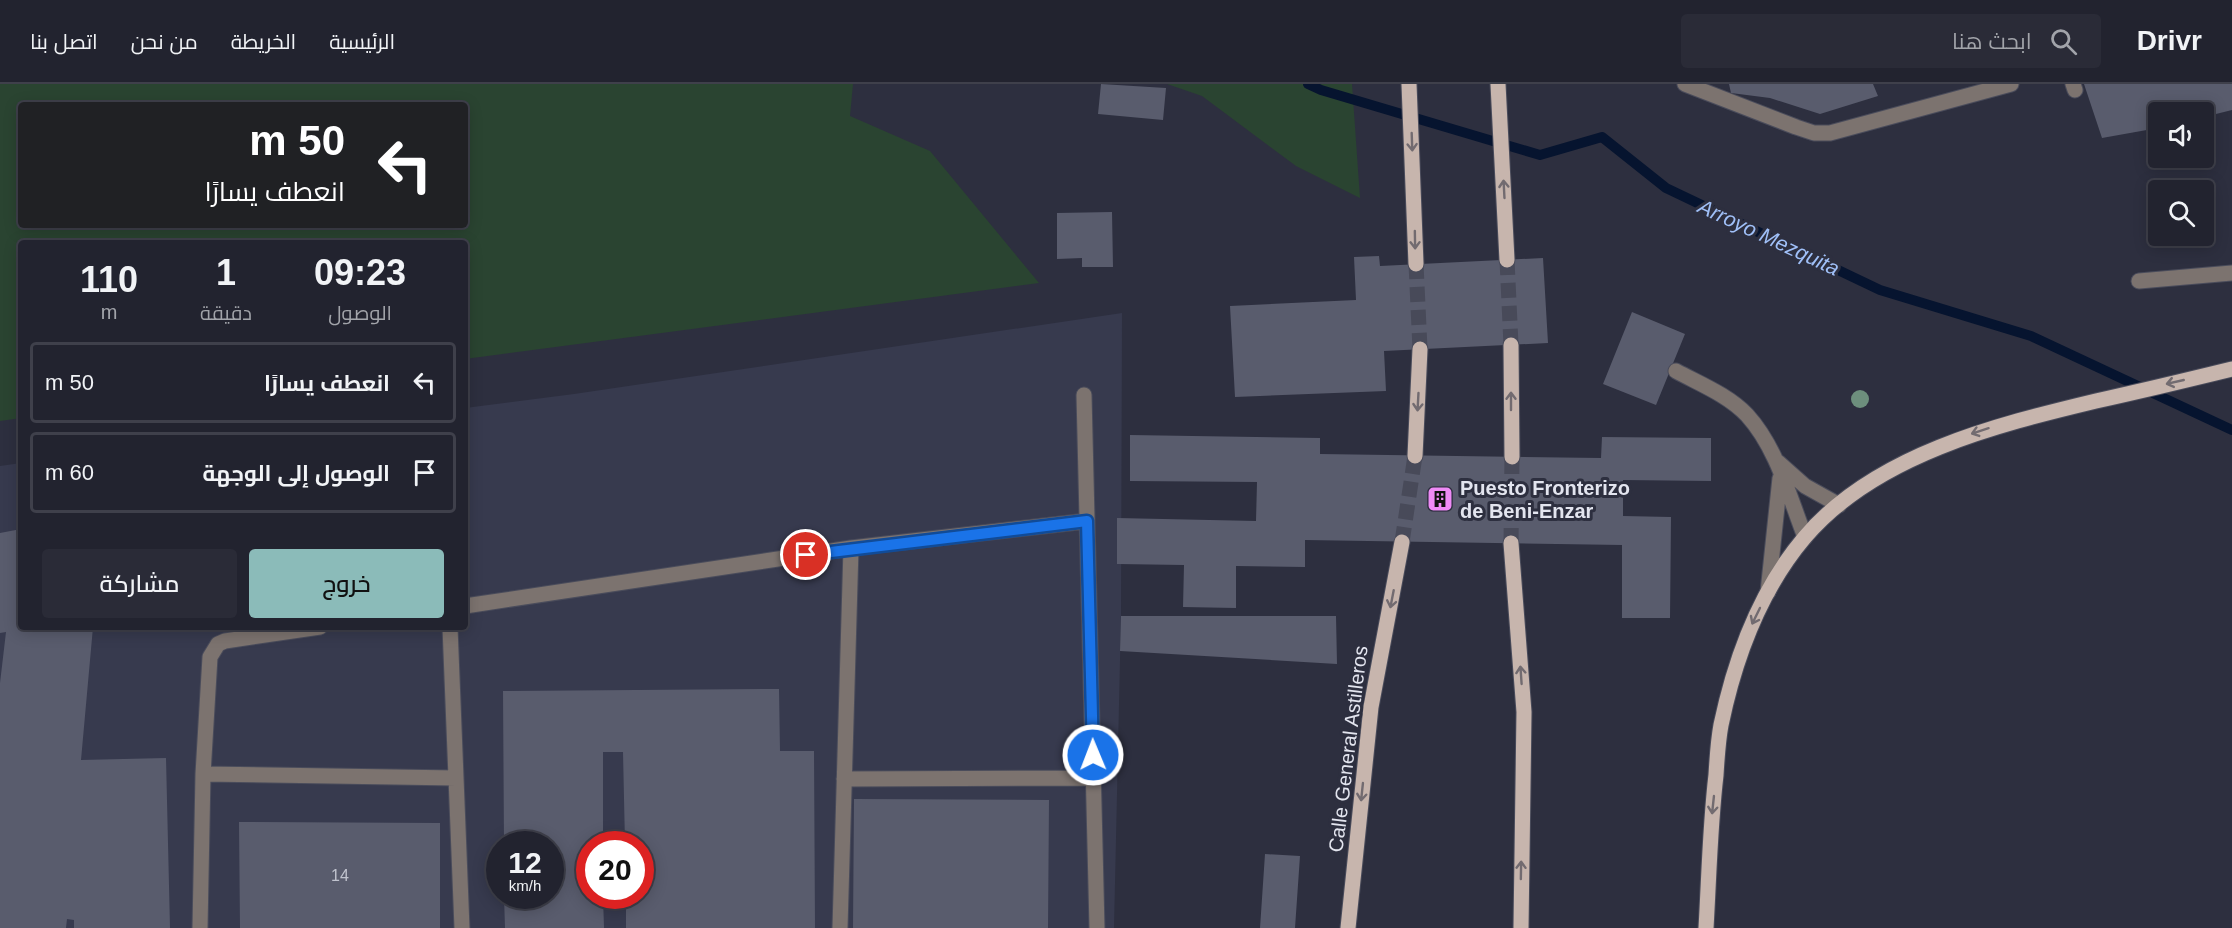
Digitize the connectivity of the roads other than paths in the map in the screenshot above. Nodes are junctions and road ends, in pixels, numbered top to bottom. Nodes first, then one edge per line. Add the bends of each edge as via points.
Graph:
1 (1409, 84) edge
2 (1498, 84) edge
3 (1686, 84) edge
4 (2012, 84) edge
5 (1507, 254) tunnel mouth
6 (1416, 264) tunnel mouth
7 (2232, 273) edge
8 (2139, 281) dead end
9 (1511, 345) tunnel mouth
10 (1420, 349) tunnel mouth
11 (2232, 369) edge
12 (1676, 371) dead end
13 (1084, 395) dead end
14 (1415, 456) tunnel mouth
15 (1512, 457) tunnel mouth
16 (1778, 467) junction
17 (1839, 505) junction
18 (1087, 521) junction
19 (1805, 537) junction
20 (1402, 542) tunnel mouth
21 (1511, 543) tunnel mouth
22 (851, 548) junction
23 (1768, 592) junction
24 (468, 606) edge
25 (300, 630) edge
26 (450, 630) edge
27 (203, 774) junction
28 (456, 778) junction
29 (1094, 778) junction
30 (844, 779) junction
31 (200, 928) edge
32 (462, 928) edge
33 (840, 928) edge
34 (1097, 928) edge
35 (1348, 928) edge
36 (1521, 928) edge
37 (1706, 928) edge

1 -> 6 main road
5 -> 2 main road
3 - 4 street via 1814,133 1830,133
7 - 8 street
15 -> 9 main road
10 -> 14 main road
11 -> 17 main road via 2037,415 1960,438 1867,485
12 - 16 street via 1746,414 1765,439
13 - 18 street
16 - 17 street
16 - 19 street
16 - 23 street
17 - 19 main road
18 - 22 street
18 - 29 street
19 - 23 main road
20 -> 35 main road, Calle General Astilleros via 1371,707
36 -> 21 main road via 1524,712
22 - 24 street
22 - 30 street
23 -> 37 main road via 1732,679 1721,728 1711,816
25 - 27 street via 225,641 213,650
26 - 28 street
27 - 28 street
27 - 31 street
28 - 32 street
29 - 30 street
29 - 34 street
30 - 33 street

